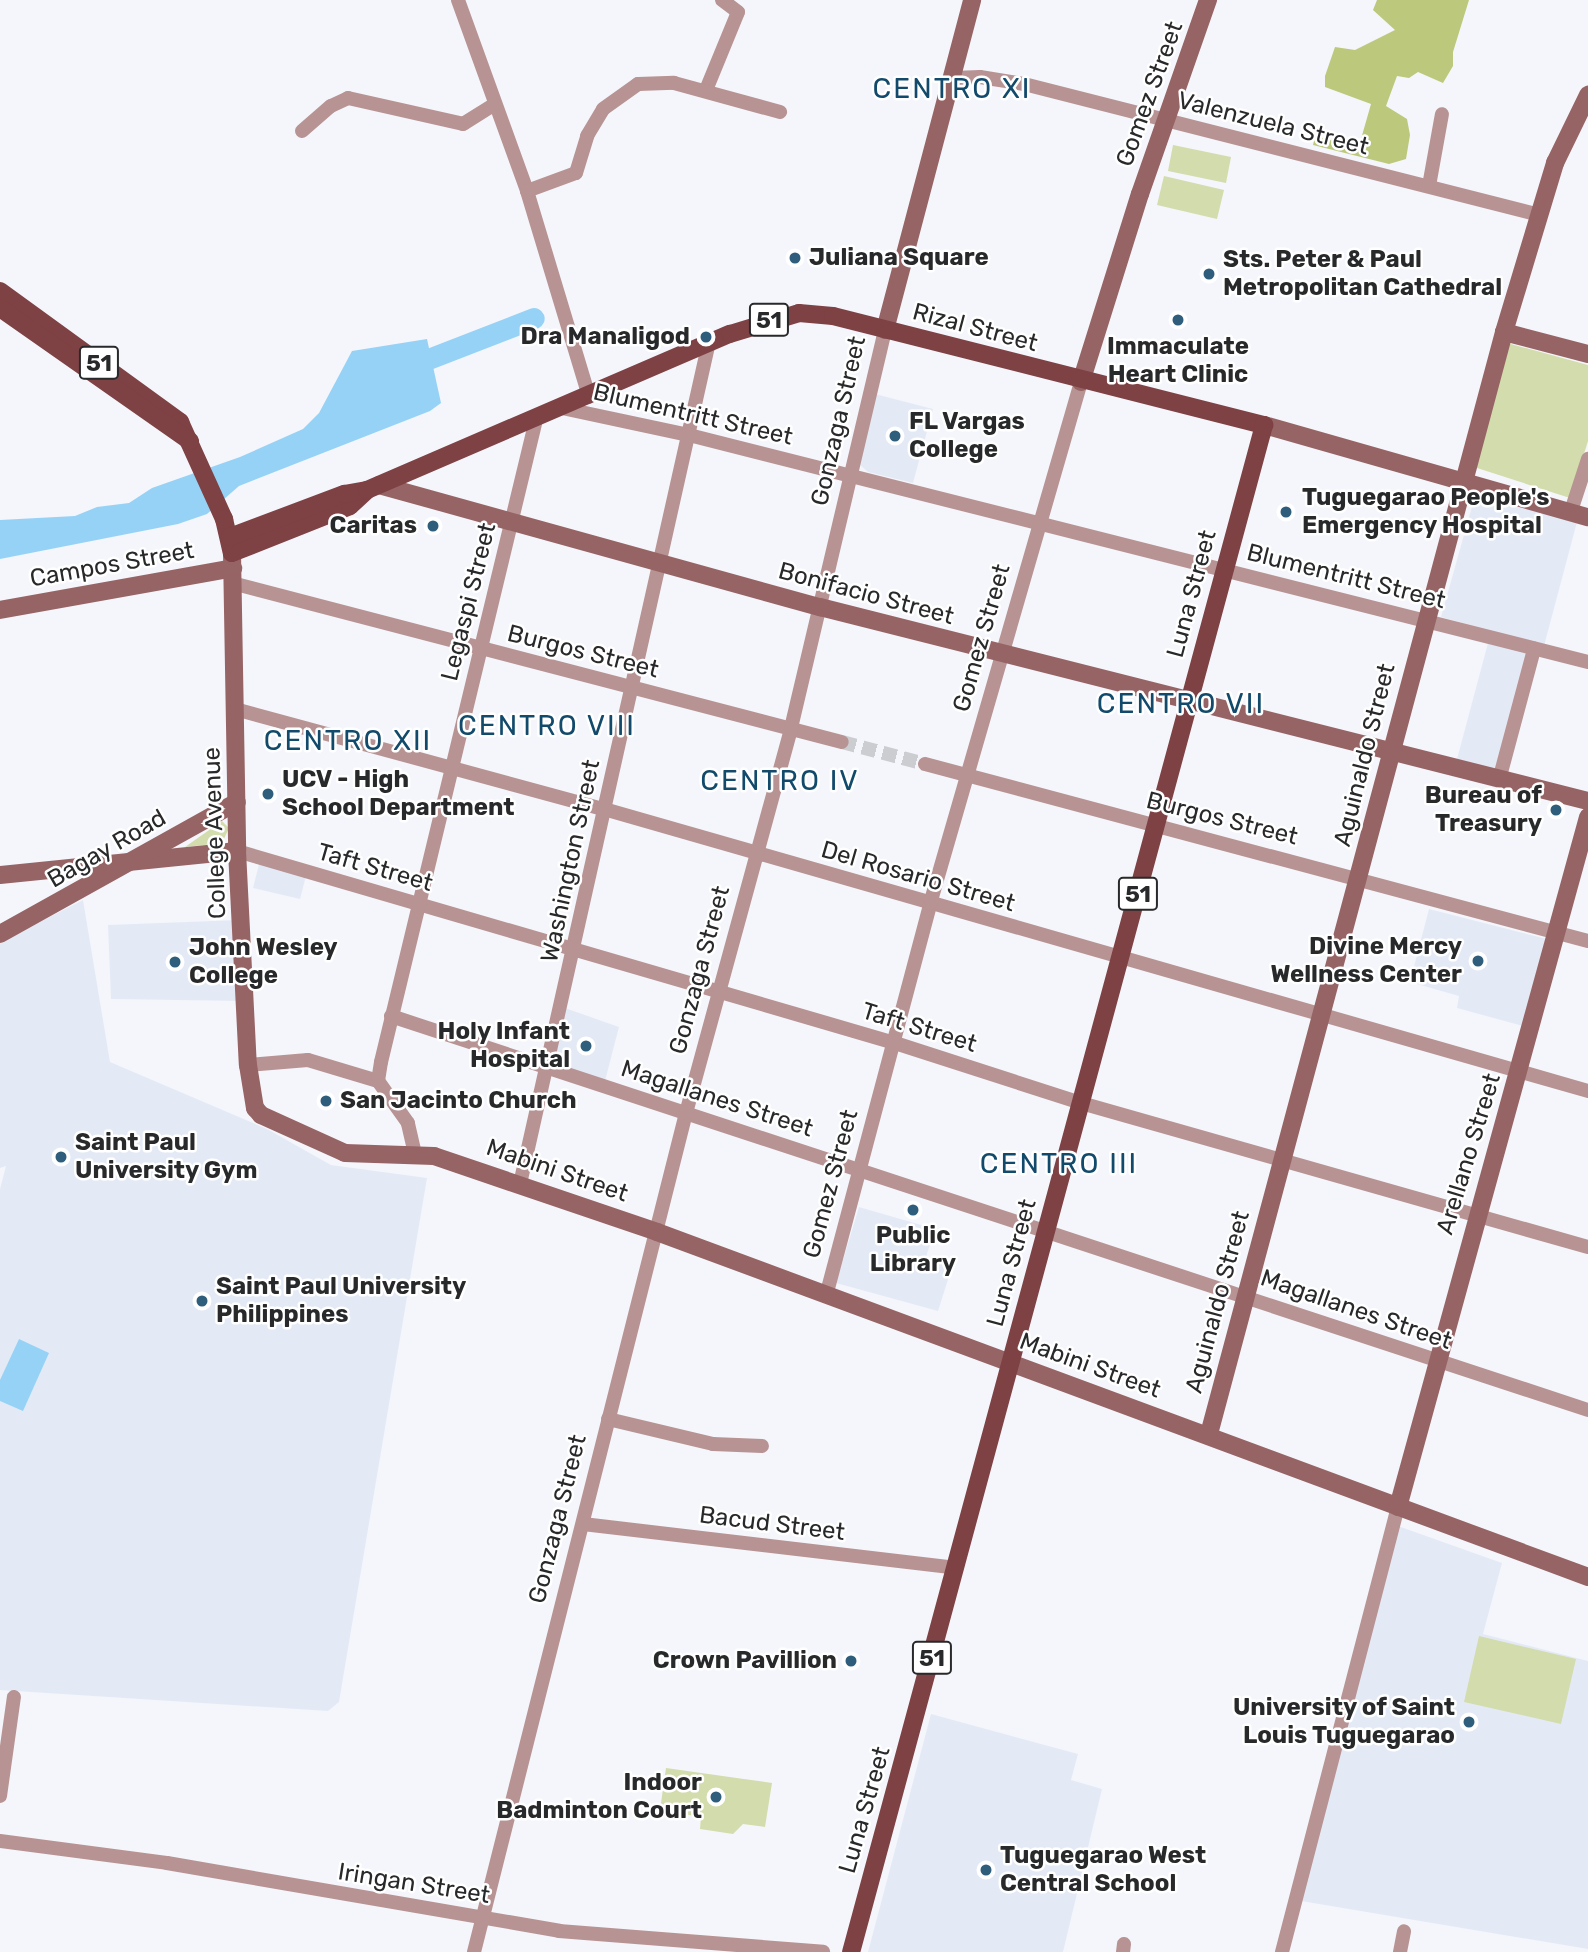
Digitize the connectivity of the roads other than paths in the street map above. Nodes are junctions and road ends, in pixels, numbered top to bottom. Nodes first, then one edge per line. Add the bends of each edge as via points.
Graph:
1 (458, 0) edge
2 (722, 0) edge
3 (972, 0) edge
4 (1208, 0) edge
5 (953, 78) junction
6 (706, 90) junction
7 (1588, 96) edge
8 (494, 105) junction
9 (780, 112) dead end
10 (1442, 114) dead end
11 (1167, 120) junction
12 (302, 131) dead end
13 (1429, 186) junction
14 (527, 191) junction
15 (1540, 215) junction
16 (0, 291) edge
17 (0, 308) edge
18 (885, 330) junction
19 (1504, 332) junction
20 (709, 342) junction
21 (1588, 354) edge
22 (1081, 382) junction
23 (589, 397) junction
24 (562, 408) junction
25 (536, 420) junction
26 (1264, 425) junction
27 (689, 435) junction
28 (192, 446) junction
29 (1588, 459) edge
30 (851, 476) junction
31 (1464, 478) junction
32 (373, 488) junction
33 (1579, 514) edge
34 (512, 523) junction
35 (1040, 523) junction
36 (232, 560) junction
37 (660, 564) junction
38 (1223, 570) junction
39 (820, 607) junction
40 (0, 610) edge
41 (1424, 620) junction
42 (1534, 649) junction
43 (481, 650) junction
44 (1003, 654) junction
45 (1588, 662) edge
46 (632, 688) junction
47 (1189, 703) junction
48 (235, 709) junction
49 (791, 728) junction
50 (842, 742) tunnel mouth
51 (1391, 752) junction
52 (925, 764) tunnel mouth
53 (453, 767) junction
54 (968, 775) junction
55 (1499, 780) junction
56 (1588, 801) edge
57 (237, 802) junction
58 (604, 809) junction
59 (1588, 817) edge
60 (1156, 827) junction
61 (237, 851) junction
62 (757, 853) junction
63 (129, 864) junction
64 (0, 875) edge
65 (1361, 877) junction
66 (417, 904) junction
67 (930, 904) junction
68 (1559, 933) junction
69 (0, 934) edge
70 (1588, 941) edge
71 (576, 951) junction
72 (1120, 959) junction
73 (719, 991) junction
74 (1320, 1012) junction
75 (391, 1016) junction
76 (895, 1043) junction
77 (248, 1065) junction
78 (548, 1068) junction
79 (1520, 1071) junction
80 (378, 1081) junction
81 (1588, 1091) edge
82 (1081, 1103) junction
83 (686, 1112) junction
84 (415, 1154) junction
85 (1283, 1157) junction
86 (860, 1169) junction
87 (520, 1184) junction
88 (1475, 1215) junction
89 (657, 1231) junction
90 (1046, 1233) junction
91 (1588, 1247) edge
92 (826, 1296) junction
93 (1245, 1296) junction
94 (1435, 1362) junction
95 (1011, 1364) junction
96 (1588, 1410) edge
97 (608, 1419) junction
98 (1209, 1434) junction
99 (762, 1446) dead end
100 (1398, 1507) junction
101 (583, 1524) junction
102 (956, 1568) junction
103 (1588, 1577) edge
104 (14, 1697) dead end
105 (0, 1796) edge
106 (0, 1841) edge
107 (482, 1918) junction
108 (1404, 1931) dead end
109 (474, 1952) edge
110 (823, 1952) edge
111 (851, 1952) edge
112 (1282, 1952) edge
113 (1400, 1952) edge

1 - 8 street
2 - 6 street via 738,12
3 - 5 street, Gonzaga Street
4 - 11 street, Gomez Street
5 - 11 street, Valenzuela Street via 1002,80
5 - 18 street, Gonzaga Street
6 - 9 street
6 - 14 street via 674,83 638,83 603,109 587,136 576,173
7 - 15 street, Aguinaldo Street via 1555,163
8 - 12 street via 463,124 348,98
8 - 14 street
10 - 13 street
11 - 13 street, Valenzuela Street
11 - 22 street, Gomez Street
13 - 15 street, Valenzuela Street
14 - 23 street
15 - 19 street, Aguinaldo Street
16 - 28 main road, 51 via 180,422
17 - 28 main road, 51
18 - 20 main road, Rizal Street / 51 via 799,313
18 - 22 main road, Rizal Street / 51
18 - 30 street, Gonzaga Street
19 - 21 street
19 - 31 street, Aguinaldo Street
20 - 23 main road, Rizal Street / 51
20 - 27 street, Washington Street
22 - 26 main road, Rizal Street / 51
22 - 35 street, Gomez Street
23 - 24 main road, Rizal Street / 51
24 - 25 main road, Rizal Street / 51
24 - 27 street, Blumentritt Street
25 - 32 main road, Rizal Street / 51
25 - 34 street, Legaspi Street
26 - 31 street, Rizal Street
26 - 38 main road, Luna Street / 51
27 - 30 street, Blumentritt Street
27 - 37 street, Washington Street
28 - 36 main road, 51 via 224,519
29 - 33 street
30 - 35 street, Blumentritt Street
30 - 39 street, Gonzaga Street
31 - 33 street, Rizal Street
31 - 41 street, Aguinaldo Street
32 - 34 street, Bonifacio Street
32 - 36 main road, Rizal Street / 51 via 350,506
34 - 37 street, Bonifacio Street
34 - 43 street, Legaspi Street
35 - 38 street, Blumentritt Street
35 - 44 street, Gomez Street
36 - 40 street, Campos Street
36 - 43 street, Burgos Street
36 - 48 street, College Avenue
37 - 39 street, Bonifacio Street
37 - 46 street, Washington Street
38 - 41 street, Blumentritt Street
38 - 47 main road, Luna Street / 51
39 - 44 street, Bonifacio Street
39 - 49 street, Gonzaga Street
41 - 42 street, Blumentritt Street
41 - 51 street, Aguinaldo Street
42 - 45 street, Blumentritt Street
42 - 55 street
43 - 46 street, Burgos Street
43 - 53 street, Legaspi Street
44 - 47 street, Bonifacio Street
44 - 54 street, Gomez Street
46 - 49 street, Burgos Street
46 - 58 street, Washington Street
47 - 51 street, Bonifacio Street
47 - 60 main road, Luna Street / 51
48 - 53 street, Del Rosario Street
48 - 57 street, College Avenue
49 - 50 street, Burgos Street
49 - 62 street, Gonzaga Street
51 - 55 street, Bonifacio Street
51 - 65 street, Aguinaldo Street
52 - 54 street, Burgos Street
53 - 58 street, Del Rosario Street
53 - 66 street, Legaspi Street
54 - 60 street, Burgos Street
54 - 67 street, Gomez Street
55 - 56 street, Bonifacio Street
57 - 61 street, College Avenue
57 - 63 street, Bagay Road
58 - 62 street, Del Rosario Street
58 - 71 street, Washington Street
59 - 68 street, Arellano Street
60 - 65 street, Burgos Street
60 - 72 main road, Luna Street / 51
61 - 63 street
61 - 66 street, Taft Street
61 - 77 street, College Avenue
62 - 67 street, Del Rosario Street
62 - 73 street, Gonzaga Street
63 - 64 street
63 - 69 street, Bagay Road
65 - 68 street, Burgos Street
65 - 74 street, Aguinaldo Street
66 - 71 street, Taft Street
66 - 75 street, Legaspi Street
67 - 72 street, Del Rosario Street
67 - 76 street, Gomez Street
68 - 70 street, Burgos Street
68 - 79 street, Arellano Street
71 - 73 street, Taft Street
71 - 78 street, Washington Street
72 - 74 street, Del Rosario Street
72 - 82 main road, Luna Street / 51
73 - 76 street, Taft Street
73 - 83 street, Gonzaga Street
74 - 79 street, Del Rosario Street
74 - 85 street, Aguinaldo Street
75 - 78 street, Magallanes Street
75 - 80 street, Legaspi Street
76 - 82 street, Taft Street
76 - 86 street, Gomez Street
77 - 80 street via 308,1060
77 - 84 street, College Avenue via 255,1108 261,1115 345,1153
78 - 83 street, Magallanes Street
78 - 87 street, Washington Street
79 - 81 street, Del Rosario Street
79 - 88 street, Arellano Street
80 - 84 street via 408,1123
82 - 85 street, Taft Street
82 - 90 main road, Luna Street / 51
83 - 86 street, Magallanes Street
83 - 89 street, Gonzaga Street
84 - 87 street, Mabini Street
85 - 88 street, Taft Street
85 - 93 street, Aguinaldo Street
86 - 90 street, Magallanes Street
86 - 92 street, Gomez Street
87 - 89 street, Mabini Street
88 - 91 street, Taft Street
88 - 94 street, Arellano Street
89 - 92 street, Mabini Street
89 - 97 street, Gonzaga Street
90 - 93 street, Magallanes Street
90 - 95 main road, Luna Street / 51
92 - 95 street, Mabini Street
93 - 94 street, Magallanes Street
93 - 98 street, Aguinaldo Street
94 - 96 street, Magallanes Street
94 - 100 street, Arellano Street
95 - 98 street, Mabini Street
95 - 102 main road, Luna Street / 51
97 - 99 street via 713,1444
97 - 101 street, Gonzaga Street
98 - 100 street, Mabini Street
100 - 103 street, Mabini Street
100 - 112 street
101 - 102 street, Bacud Street
101 - 107 street, Gonzaga Street
102 - 111 main road, Luna Street / 51
104 - 105 street
106 - 107 street, Iringan Street via 167,1863
107 - 109 street, Gonzaga Street
107 - 110 street, Iringan Street via 559,1931
108 - 113 street

